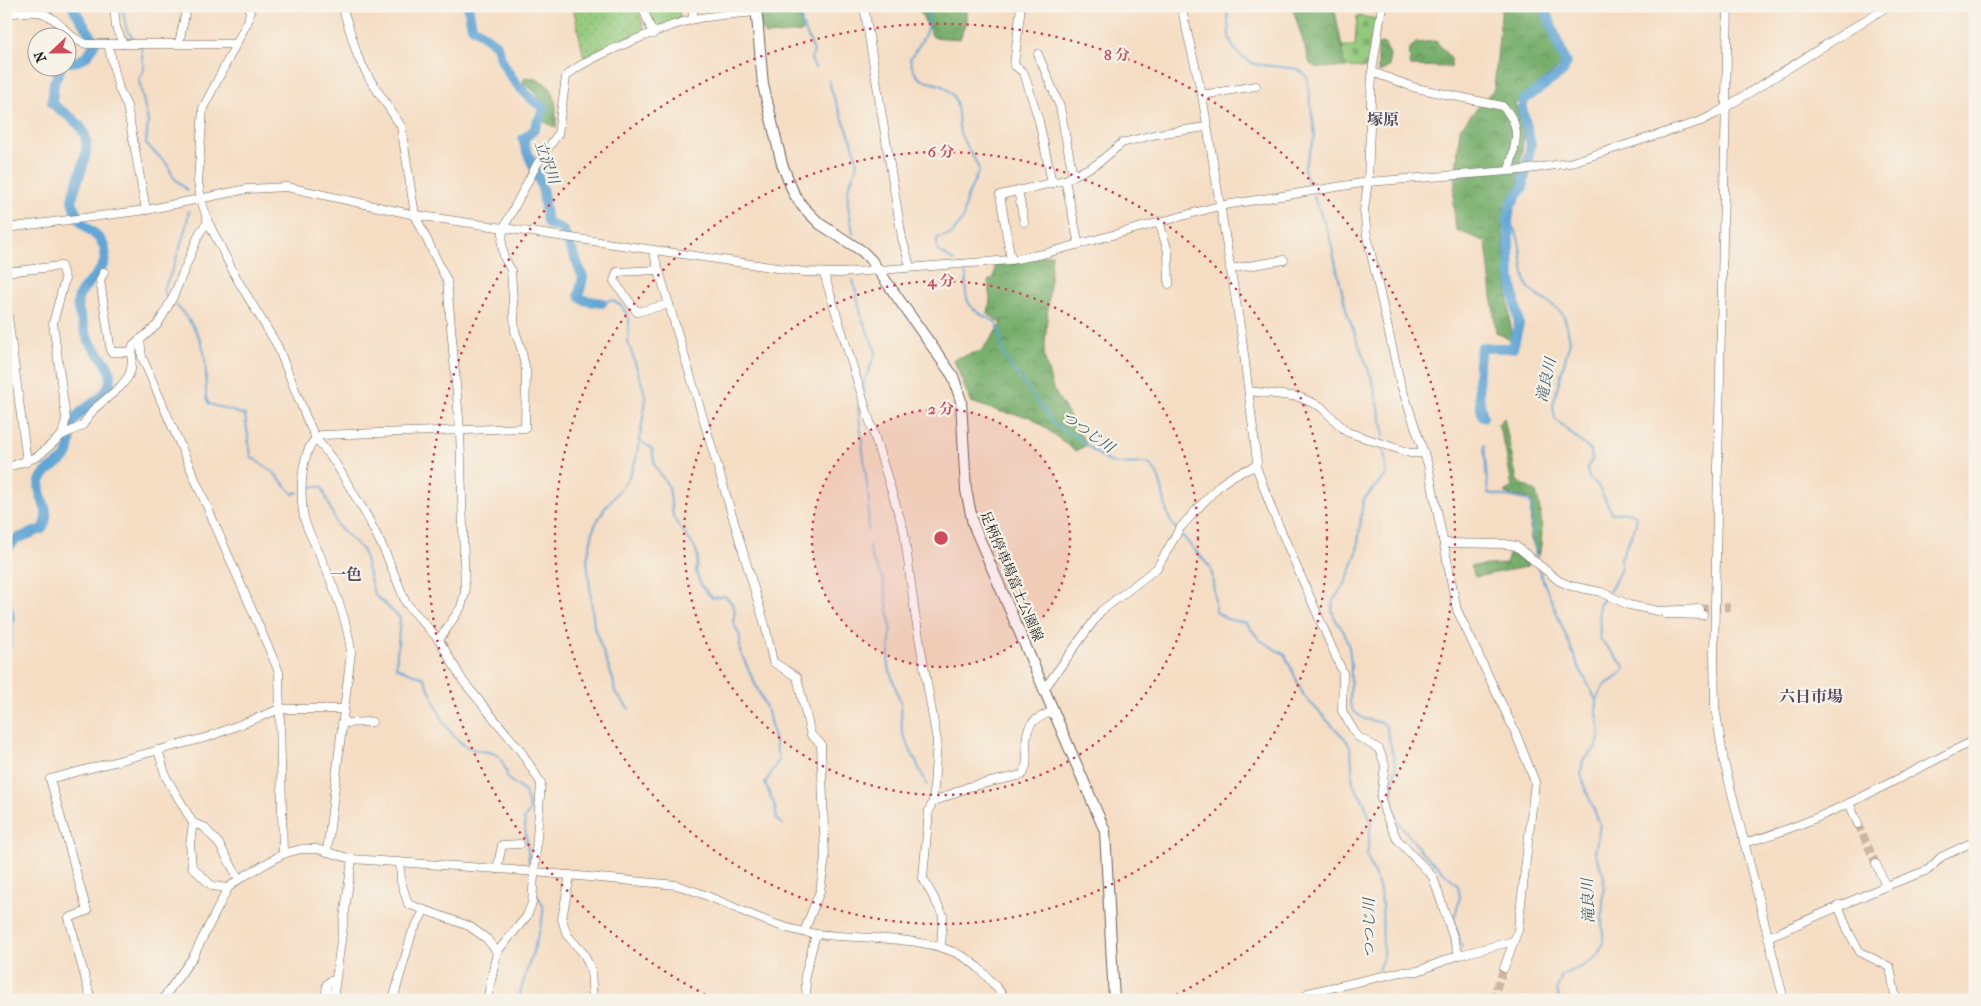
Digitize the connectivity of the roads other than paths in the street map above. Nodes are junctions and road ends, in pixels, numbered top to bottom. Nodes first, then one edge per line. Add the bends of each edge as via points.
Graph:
1 (114, 6) edge
2 (187, 6) edge
3 (251, 6) edge
4 (342, 6) edge
5 (642, 6) edge
6 (693, 6) edge
7 (864, 6) edge
8 (1021, 6) edge
9 (1181, 6) edge
10 (1382, 6) edge
11 (1728, 6) edge
12 (1888, 6) edge
13 (756, 9) edge
14 (6, 14) edge
15 (693, 19) junction
16 (652, 34) junction
17 (179, 43) junction
18 (105, 44) junction
19 (123, 44) junction
20 (235, 44) junction
21 (1038, 54) dead end
22 (1372, 72) junction
23 (1256, 86) dead end
24 (1202, 95) junction
25 (1726, 108) junction
26 (1206, 127) junction
27 (1510, 170) junction
28 (1069, 178) junction
29 (1368, 182) junction
30 (1052, 183) junction
31 (1018, 190) junction
32 (201, 200) junction
33 (1219, 206) junction
34 (146, 210) junction
35 (414, 215) junction
36 (1158, 221) junction
37 (208, 222) junction
38 (1024, 222) dead end
39 (6, 228) edge
40 (503, 229) junction
41 (1078, 245) junction
42 (654, 251) junction
43 (1011, 260) junction
44 (1284, 260) dead end
45 (910, 266) junction
46 (879, 268) junction
47 (1230, 269) junction
48 (658, 270) junction
49 (6, 272) edge
50 (104, 272) dead end
51 (824, 274) junction
52 (1169, 284) dead end
53 (6, 301) edge
54 (669, 304) junction
55 (140, 340) junction
56 (132, 352) junction
57 (1248, 391) junction
58 (460, 430) junction
59 (64, 434) junction
60 (316, 438) junction
61 (1424, 453) junction
62 (27, 462) junction
63 (1256, 466) junction
64 (6, 468) edge
65 (1444, 543) junction
66 (1702, 612) tunnel mouth
67 (439, 640) junction
68 (1045, 688) junction
69 (343, 709) junction
70 (280, 710) junction
71 (1054, 710) junction
72 (372, 722) dead end
73 (342, 724) junction
74 (1975, 740) edge
75 (158, 750) junction
76 (932, 802) junction
77 (1849, 803) junction
78 (193, 824) junction
79 (1858, 824) tunnel mouth
80 (1975, 841) edge
81 (1744, 843) junction
82 (520, 844) dead end
83 (327, 852) junction
84 (284, 854) junction
85 (352, 859) junction
86 (400, 862) junction
87 (1876, 864) tunnel mouth
88 (497, 869) junction
89 (536, 873) junction
90 (570, 875) junction
91 (239, 879) junction
92 (1886, 886) junction
93 (228, 888) junction
94 (1838, 905) junction
95 (424, 910) junction
96 (804, 932) junction
97 (816, 934) junction
98 (1768, 937) junction
99 (1514, 941) junction
100 (941, 947) junction
101 (497, 952) junction
102 (1459, 955) junction
103 (1504, 968) tunnel mouth
104 (335, 981) junction
105 (1308, 993) dead end
106 (806, 999) edge
107 (91, 1000) edge
108 (162, 1000) edge
109 (325, 1000) edge
110 (333, 1000) edge
111 (393, 1000) edge
112 (487, 1000) edge
113 (593, 1000) edge
114 (1007, 1000) edge
115 (1114, 1000) edge
116 (1784, 1000) edge
117 (1896, 1000) edge

1 - 19 street via 116,28
2 - 17 street
3 - 20 street via 248,21
4 - 35 street via 358,56 369,78 402,126
5 - 16 street
6 - 15 street
7 - 45 street via 902,238
8 - 30 street via 1014,65 1024,73 1039,121
9 - 24 street
10 - 22 street
11 - 25 street
12 - 25 street
13 - 15 street
13 - 46 main road, 足柄停車場富士公園線 via 763,85 787,180 810,216 862,251
14 - 18 street via 40,13 51,17 73,39 88,44
15 - 16 street
16 - 40 street via 583,62 568,74 558,134 537,164
17 - 19 street
17 - 20 street
18 - 19 street
18 - 34 street via 127,106
20 - 32 street via 203,108 198,182
21 - 28 street via 1060,107
22 - 27 street via 1416,88 1502,106 1518,134
22 - 29 street
23 - 24 street
24 - 26 street
25 - 27 street via 1701,121 1569,163
25 - 81 street via 1714,679 1719,734
26 - 28 street via 1122,143 1098,164
26 - 33 street
27 - 29 street
28 - 30 street
28 - 41 street
29 - 33 street
29 - 61 street via 1364,210 1367,236 1400,382
30 - 31 street
31 - 38 street
31 - 43 street via 1000,195
32 - 34 street
32 - 35 street via 247,189 287,187
32 - 37 street
33 - 36 street
33 - 47 street
34 - 39 street
35 - 40 street
35 - 58 street via 447,281
36 - 41 street
36 - 52 street via 1168,252
37 - 55 street via 200,232 162,317
37 - 60 street via 237,279 277,345
40 - 42 street
40 - 58 street via 502,245 510,270 515,331 526,371 525,428
41 - 43 street
42 - 48 street
42 - 51 street
43 - 45 street
44 - 47 street
45 - 46 street
46 - 51 street
46 - 68 main road, 足柄停車場富士公園線 via 953,376 961,401 966,490 973,524
47 - 57 street
48 - 54 street
48 - 54 street via 617,272 614,281 637,312
49 - 59 street via 61,266 65,279 53,323 66,419
50 - 56 street via 100,280 111,352
51 - 76 street via 904,531 938,741
53 - 62 street
54 - 96 street via 770,652 774,662 797,677 811,735 821,744 825,858 820,891
55 - 56 street
55 - 70 street via 142,357 279,672
56 - 59 street via 131,370 120,387 94,409 82,426
57 - 61 street via 1299,397 1320,406 1347,432 1410,453
57 - 63 street
58 - 60 street via 321,435
58 - 67 street via 464,593 462,607
59 - 62 street
60 - 67 street via 336,464 367,516 406,603
60 - 69 street via 307,452 303,496 306,525 320,554 350,640 350,680
61 - 65 street
62 - 64 street
63 - 68 street via 1221,484 1180,528 1157,568 1101,611
63 - 102 street via 1343,673 1342,711 1357,736 1379,749 1384,765 1381,798 1385,814 1397,839 1433,877
65 - 66 street via 1516,546 1559,581 1571,586 1601,592 1629,605 1658,611
65 - 99 street via 1457,610 1516,734 1534,782 1527,865
67 - 89 street via 462,681 520,750 541,783
68 - 71 main road, 足柄停車場富士公園線
69 - 70 street
69 - 73 street
70 - 75 street via 208,737
70 - 84 street
71 - 76 street via 1033,723 1028,731 1026,770 1022,776 968,787
71 - 115 main road, 足柄停車場富士公園線 via 1105,832
72 - 73 street
73 - 83 street
74 - 77 street
75 - 78 street via 166,777
75 - 107 street via 50,780 87,911 69,918
76 - 100 street via 923,878 943,915
77 - 79 street
77 - 81 street via 1782,832
78 - 91 street via 204,827
78 - 93 street via 190,844 192,867 212,886
80 - 92 street via 1941,857 1928,870
81 - 98 street
82 - 88 street via 502,845
83 - 84 street via 310,848
83 - 85 street
84 - 91 street
85 - 86 street
85 - 104 street
86 - 88 street
86 - 95 street via 401,881 408,904
87 - 92 street
88 - 89 street
89 - 90 street
89 - 101 street via 526,916
90 - 96 street via 676,885
90 - 113 street via 562,919 567,935 584,954 591,970
91 - 93 street
92 - 94 street
93 - 108 street via 193,958
94 - 98 street
94 - 117 street via 1860,952 1890,967
95 - 101 street via 469,926 487,939
95 - 111 street via 412,932
96 - 97 street
97 - 100 street
97 - 106 street via 805,975
98 - 116 street
99 - 102 street
99 - 103 street
100 - 114 street via 966,958
101 - 112 street
102 - 105 street via 1418,971
104 - 109 street via 327,984
104 - 110 street

